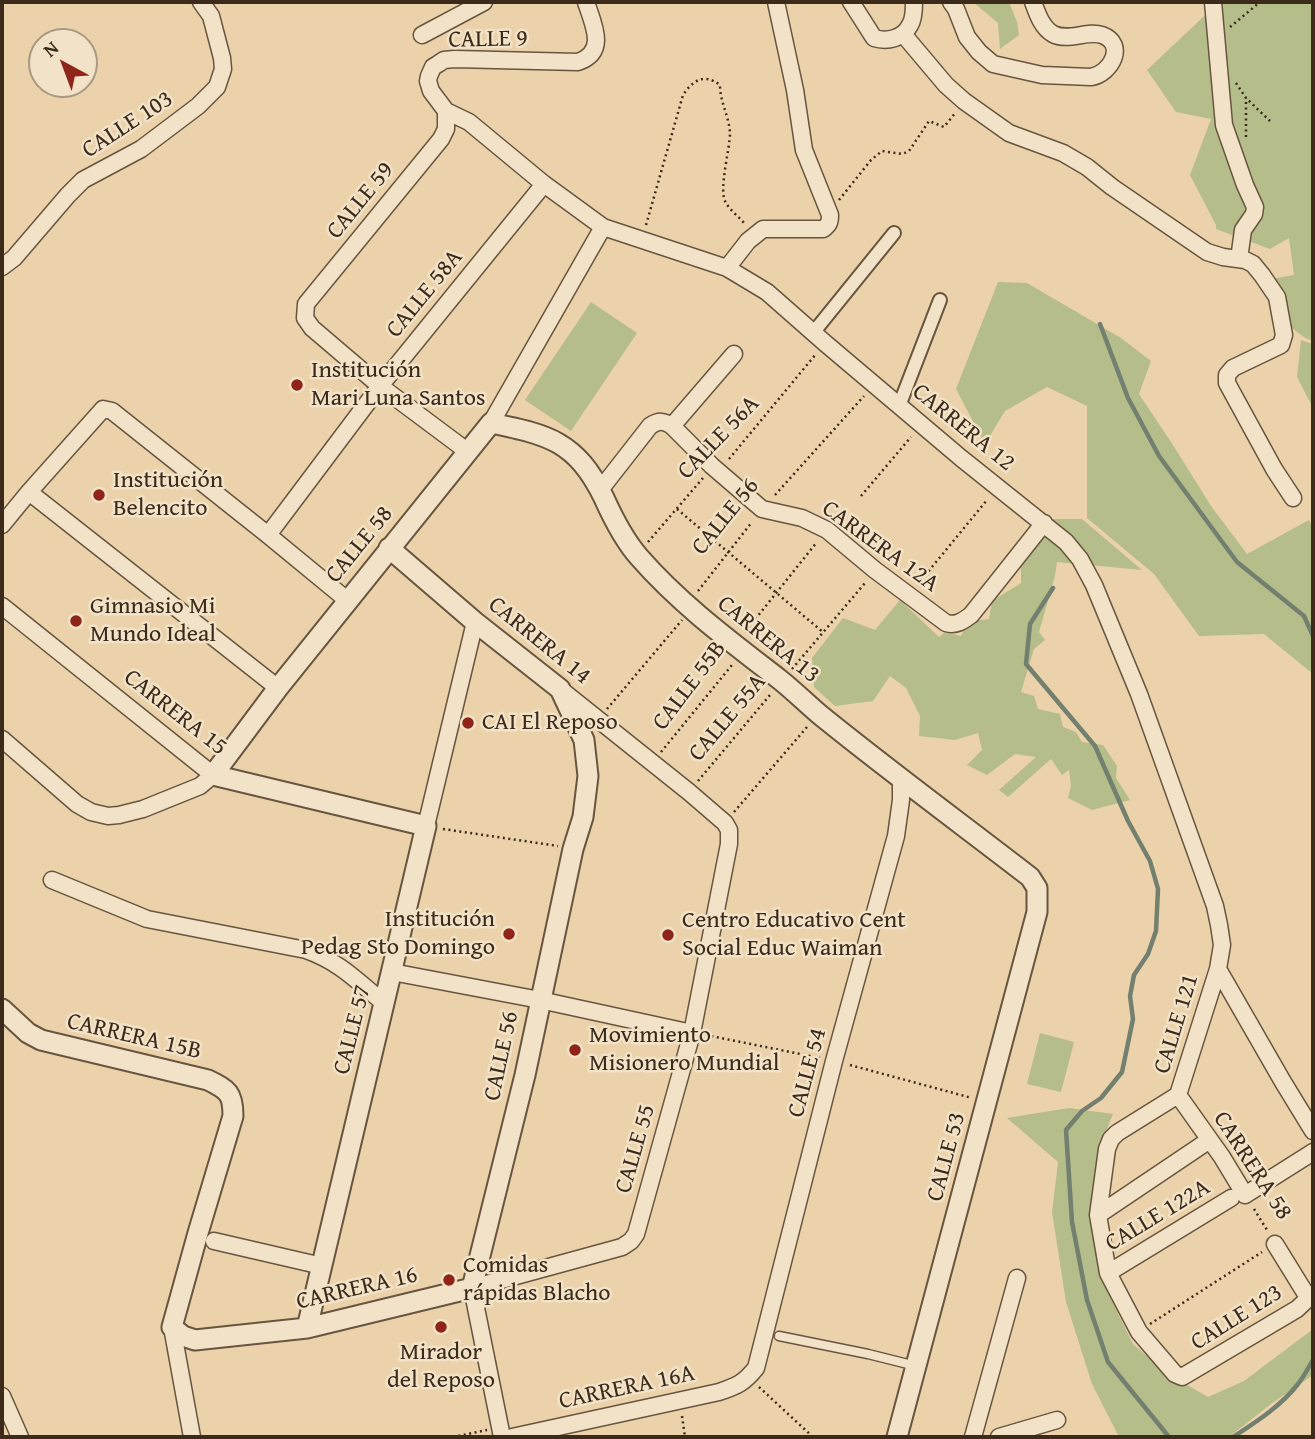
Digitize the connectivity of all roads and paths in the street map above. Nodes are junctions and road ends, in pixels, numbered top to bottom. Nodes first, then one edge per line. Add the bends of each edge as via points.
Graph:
1 (201, 2) edge
2 (484, 2) edge
3 (586, 2) edge
4 (776, 2) edge
5 (851, 2) edge
6 (914, 2) edge
7 (951, 2) edge
8 (1033, 2) edge
9 (1213, 2) edge
10 (1259, 2) edge
11 (1228, 29) dead end
12 (903, 34) junction
13 (422, 35) dead end
14 (1234, 80) dead end
15 (964, 101) junction
16 (446, 111) junction
17 (1270, 121) dead end
18 (544, 184) junction
19 (830, 215) junction
20 (603, 226) junction
21 (894, 233) dead end
22 (755, 235) junction
23 (642, 239) junction
24 (1240, 259) junction
25 (2, 267) edge
26 (727, 268) junction
27 (940, 300) dead end
28 (819, 338) junction
29 (734, 354) dead end
30 (874, 385) junction
31 (380, 386) junction
32 (900, 406) junction
33 (491, 423) junction
34 (922, 425) junction
35 (672, 426) junction
36 (467, 451) junction
37 (712, 466) junction
38 (997, 487) junction
39 (600, 490) junction
40 (29, 492) junction
41 (861, 496) dead end
42 (1293, 498) dead end
43 (677, 509) junction
44 (762, 509) junction
45 (1044, 523) junction
46 (2, 525) edge
47 (827, 530) junction
48 (268, 535) junction
49 (389, 548) junction
50 (728, 551) junction
51 (637, 556) junction
52 (876, 570) junction
53 (776, 593) junction
54 (910, 595) junction
55 (347, 600) junction
56 (2, 606) edge
57 (691, 610) junction
58 (475, 622) junction
59 (824, 632) junction
60 (743, 652) junction
61 (782, 681) junction
62 (278, 688) junction
63 (559, 689) junction
64 (818, 713) junction
65 (598, 720) junction
66 (2, 739) edge
67 (652, 762) junction
68 (213, 775) junction
69 (901, 779) junction
70 (689, 792) junction
71 (725, 823) junction
72 (426, 826) junction
73 (573, 849) junction
74 (52, 880) dead end
75 (1037, 888) joint
76 (1218, 969) junction
77 (392, 972) junction
78 (540, 1000) junction
79 (384, 1003) junction
80 (2, 1009) edge
81 (692, 1033) junction
82 (834, 1061) junction
83 (1178, 1095) junction
84 (987, 1102) junction
85 (1313, 1131) edge
86 (1205, 1143) dead end
87 (1313, 1152) edge
88 (1238, 1197) junction
89 (1098, 1214) junction
90 (214, 1241) dead end
91 (631, 1241) joint
92 (1275, 1244) junction
93 (322, 1266) junction
94 (1108, 1273) junction
95 (1017, 1278) dead end
96 (472, 1288) junction
97 (1311, 1296) edge
98 (172, 1327) junction
99 (307, 1328) junction
100 (1139, 1332) junction
101 (779, 1336) dead end
102 (916, 1366) junction
103 (749, 1377) junction
104 (2, 1396) edge
105 (680, 1399) junction
106 (1057, 1420) dead end
107 (505, 1434) edge
108 (17, 1435) edge
109 (192, 1437) edge
110 (453, 1437) edge
111 (685, 1437) edge
112 (813, 1437) edge
113 (897, 1437) edge
114 (973, 1437) edge
115 (999, 1437) edge

1 - 25 street, CALLE 103 via 211,16 222,58 216,87 141,149 83,180
2 - 13 street
3 - 16 street, CALLE 9 via 597,46 588,59 443,60 433,67 428,81
4 - 19 street via 804,150
5 - 12 street via 874,38 886,41
6 - 12 street via 910,26
7 - 8 street via 967,37 993,64 1042,75 1090,77 1106,71 1114,56 1110,39 1098,34 1053,34 1043,25
9 - 24 street via 1224,125 1255,207 1243,230
10 - 11 path
12 - 15 street
14 - 17 path
15 - 19 path via 944,127 929,121 909,151 882,151 871,160
15 - 24 street via 1009,133 1087,167 1207,252
16 - 18 street, CARRERA 12 via 469,122
16 - 31 street, CALLE 59 via 441,139 306,304 305,318 312,328
18 - 20 street, CARRERA 12
18 - 31 street, CALLE 58A
19 - 22 street via 828,226 822,229 764,229
20 - 23 street, CARRERA 12
20 - 33 street, CALLE 58
21 - 28 street
22 - 23 path via 724,201 730,133 720,85 705,79 691,83 683,95
22 - 26 street
23 - 26 street, CARRERA 12
24 - 42 street via 1253,264 1277,297 1284,335 1281,345 1233,368 1227,383
26 - 28 street, CARRERA 12 via 767,292
27 - 32 street
28 - 30 street, CARRERA 12
28 - 37 path, CALLE 56A via 727,462
29 - 35 street
30 - 32 street, CARRERA 12
30 - 44 path, CALLE 56
31 - 36 street
31 - 48 street, CALLE 58A
32 - 34 street, CARRERA 12
33 - 36 street, CALLE 58
33 - 39 street, CARRERA 13 via 531,431 565,445 586,466
34 - 38 street, CARRERA 12
34 - 41 path
35 - 37 street, CARRERA 12A
35 - 39 street via 662,421 650,426
36 - 49 street, CALLE 58
37 - 43 path, CALLE 56A
37 - 44 street, CARRERA 12A
38 - 45 street, CARRERA 12
38 - 54 path
39 - 51 street, CARRERA 13
40 - 46 street
40 - 48 street via 103,410 112,411
40 - 62 street
43 - 50 path
43 - 51 path, CALLE 56A
44 - 47 street, CARRERA 12A via 802,518
44 - 50 path, CALLE 56
45 - 54 street, CARRERA 12A via 971,615 959,623 946,623
45 - 76 street, CARRERA 12 via 1080,559 1139,694 1215,906 1222,946
47 - 52 street, CARRERA 12A
47 - 53 path, CALLE 55B
48 - 55 street
49 - 55 street, CALLE 58
49 - 58 street, CARRERA 14
50 - 53 path
50 - 57 path, CALLE 56 via 694,597
51 - 57 street, CARRERA 13
52 - 54 street, CARRERA 12A
52 - 59 path, CALLE 55A
53 - 59 path
53 - 60 path, CALLE 55B via 741,637
55 - 62 street, CALLE 58
56 - 68 street, CARRERA 15
57 - 60 street, CARRERA 13
57 - 65 path, CALLE 56
58 - 63 street, CARRERA 14
58 - 72 street, CALLE 57
59 - 61 path, CALLE 55A
60 - 61 street, CARRERA 13
60 - 67 path, CALLE 55B
61 - 64 street, CARRERA 13
61 - 70 path, CALLE 55A
62 - 68 street, CALLE 58
63 - 65 street, CARRERA 14
63 - 73 street, CALLE 56 via 584,740 588,776
64 - 69 street, CARRERA 13
64 - 71 path
65 - 67 street, CARRERA 14
66 - 68 street, CALLE 58 via 77,804 108,816 143,809 200,786
67 - 70 street, CARRERA 14
68 - 72 street, CARRERA 15
69 - 75 street, CARRERA 13 via 1030,877
69 - 82 street, CALLE 54 via 896,836
70 - 71 street, CARRERA 14
71 - 81 street, CALLE 55 via 729,844
72 - 73 path
72 - 77 street, CALLE 57
73 - 78 street, CALLE 56
74 - 79 street via 147,919 323,956
75 - 84 street, CALLE 53 via 1037,912
76 - 83 street, CALLE 121
76 - 85 street
77 - 78 street
77 - 79 street, CALLE 57
78 - 81 street
78 - 96 street, CALLE 56
79 - 93 street, CALLE 57
80 - 98 street, CARRERA 15B via 41,1040 208,1080 232,1098 233,1116
81 - 82 path
81 - 91 street, CALLE 55
82 - 84 path
82 - 103 street, CALLE 54 via 756,1368
83 - 88 street, CARRERA 58 via 1222,1157
83 - 89 street, CALLE 121 via 1111,1139
84 - 102 street, CALLE 53
86 - 89 street
87 - 88 street, CALLE 122A
88 - 92 path, CARRERA 58
88 - 94 street, CALLE 122A
89 - 94 street
90 - 93 street
91 - 96 street, CARRERA 16
92 - 97 street, CARRERA 58
92 - 100 path
93 - 99 street, CALLE 57
94 - 100 street
95 - 114 street
96 - 99 street, CARRERA 16
96 - 107 street, CALLE 56
97 - 100 street, CALLE 123 via 1297,1309 1182,1377
98 - 99 street, CARRERA 16 via 195,1340
98 - 109 street
101 - 102 lane
102 - 113 street, CALLE 53
103 - 105 street, CARRERA 16A via 719,1392
103 - 112 path
104 - 108 street
105 - 107 street, CARRERA 16A
105 - 111 path
106 - 115 street
107 - 110 path

